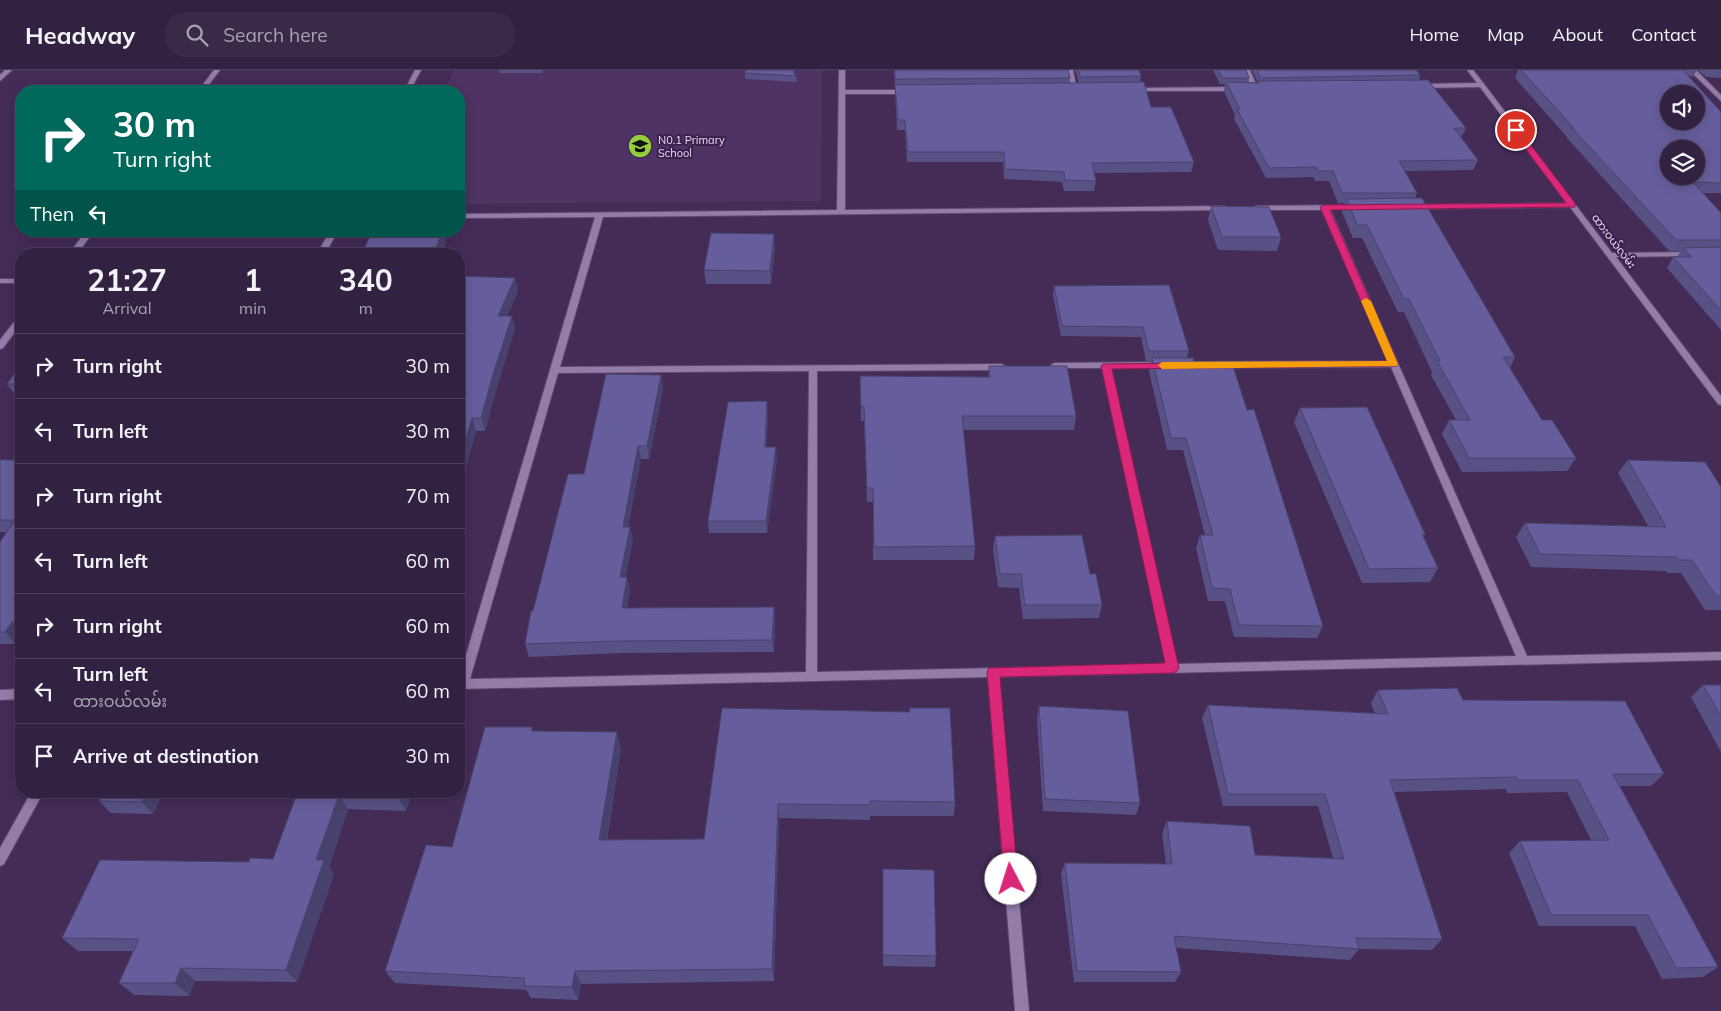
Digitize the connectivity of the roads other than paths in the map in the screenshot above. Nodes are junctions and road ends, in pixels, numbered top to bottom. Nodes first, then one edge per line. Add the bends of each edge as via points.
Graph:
1 (9, 70) edge
2 (217, 70) edge
3 (418, 70) edge
4 (842, 70) edge
5 (1070, 70) edge
6 (1247, 70) edge
7 (1470, 70) edge
8 (1692, 70) edge
9 (0, 79) edge
10 (205, 85) edge
11 (410, 85) edge
12 (1482, 85) junction
13 (1413, 86) edge
14 (1256, 89) junction
15 (1265, 89) edge
16 (1066, 90) edge
17 (1075, 90) junction
18 (1085, 90) edge
19 (1123, 90) edge
20 (842, 92) junction
21 (920, 92) edge
22 (1721, 99) edge
23 (1572, 205) junction
24 (1324, 207) junction
25 (1364, 207) edge
26 (1404, 207) edge
27 (1236, 208) edge
28 (1246, 208) edge
29 (841, 212) junction
30 (600, 214) junction
31 (465, 216) edge
32 (85, 237) edge
33 (331, 237) edge
34 (77, 248) edge
35 (324, 248) edge
36 (1702, 254) edge
37 (1610, 255) junction
38 (0, 281) edge
39 (15, 281) edge
40 (15, 327) edge
41 (0, 346) edge
42 (1394, 364) junction
43 (1008, 366) edge
44 (1047, 366) edge
45 (1106, 366) junction
46 (813, 368) junction
47 (555, 370) junction
48 (1721, 402) edge
49 (1721, 656) edge
50 (1523, 660) junction
51 (1173, 668) junction
52 (465, 671) edge
53 (993, 672) junction
54 (811, 676) junction
55 (465, 684) edge
56 (15, 694) edge
57 (0, 695) edge
58 (34, 798) edge
59 (0, 860) edge
60 (1022, 1011) edge

1 - 9 street
2 - 10 street
3 - 11 street
4 - 20 street
5 - 17 street
6 - 14 street
7 - 12 street, ထားဝယ်လမ်း
8 - 22 street
12 - 13 street
12 - 23 street, ထားဝယ်လမ်း
14 - 15 street
14 - 19 street
16 - 17 street
17 - 18 street
20 - 21 street
20 - 29 street
23 - 26 street
23 - 37 street, ထားဝယ်လမ်း
24 - 25 street
24 - 28 street
24 - 42 street
27 - 29 street
29 - 30 street
30 - 31 street
30 - 47 street
32 - 34 street
33 - 35 street
36 - 37 street
37 - 48 street, ထားဝယ်လမ်း
38 - 39 street
40 - 41 street
42 - 45 street
42 - 50 street
43 - 46 street
44 - 45 street
45 - 51 street
46 - 47 street
46 - 54 street
47 - 52 street
49 - 50 street
50 - 51 street
51 - 53 street
53 - 54 street
53 - 60 street
54 - 55 street
56 - 57 street
58 - 59 street

